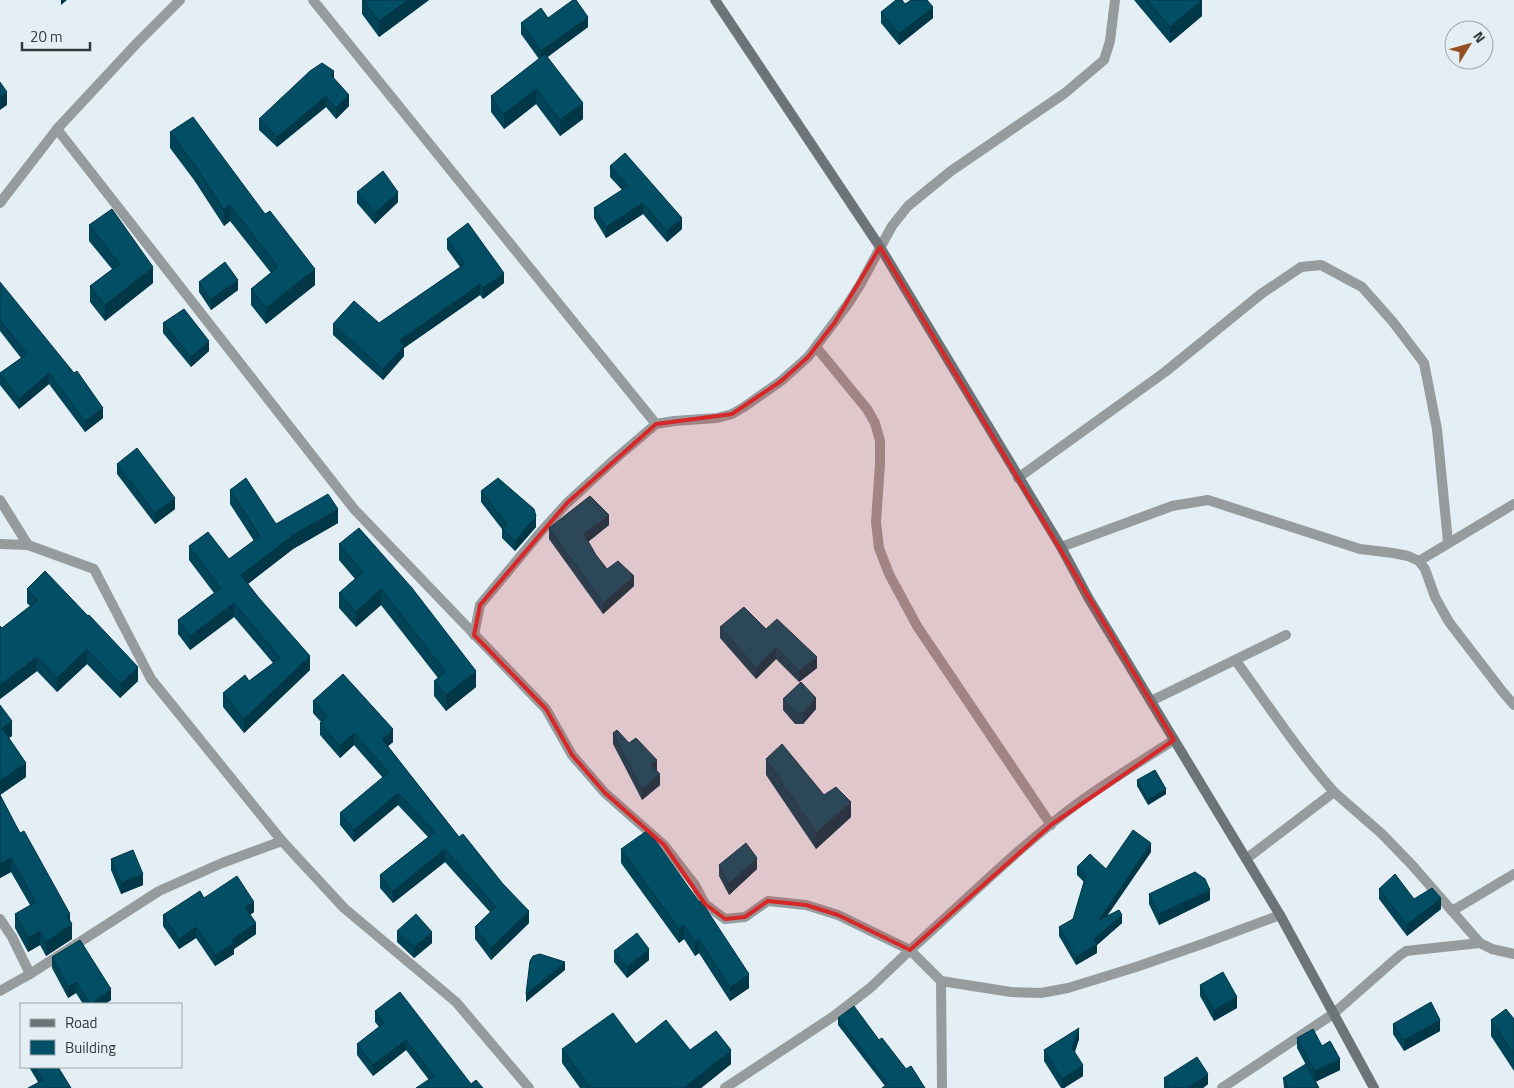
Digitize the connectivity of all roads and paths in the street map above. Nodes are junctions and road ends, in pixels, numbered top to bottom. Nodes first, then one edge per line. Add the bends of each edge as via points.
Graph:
1 (180, 0) edge
2 (313, 0) edge
3 (715, 0) edge
4 (1114, 0) edge
5 (57, 129) junction
6 (0, 203) edge
7 (880, 247) junction
8 (816, 347) junction
9 (656, 424) junction
10 (1018, 478) junction
11 (0, 500) edge
12 (1514, 504) edge
13 (1448, 542) junction
14 (0, 544) edge
15 (28, 545) junction
16 (1060, 546) junction
17 (1419, 561) junction
18 (474, 634) junction
19 (1286, 635) dead end
20 (1236, 660) junction
21 (1150, 701) junction
22 (1514, 705) edge
23 (1174, 740) junction
24 (1334, 792) junction
25 (1051, 825) junction
26 (282, 841) junction
27 (1246, 859) junction
28 (1514, 874) edge
29 (1452, 911) junction
30 (1280, 915) junction
31 (0, 919) edge
32 (1480, 943) junction
33 (910, 950) junction
34 (1514, 954) edge
35 (30, 974) junction
36 (941, 980) junction
37 (0, 991) edge
38 (1333, 1014) junction
39 (528, 1088) edge
40 (725, 1088) edge
41 (942, 1088) edge
42 (1222, 1088) edge
43 (1374, 1088) edge

1 - 5 street
2 - 9 street
3 - 7 street
4 - 7 street via 1104,60 908,206
5 - 6 street
5 - 18 street via 354,509
7 - 8 street via 860,285
7 - 10 street
8 - 9 street via 781,381 732,414
8 - 25 street via 875,423 880,441 876,522 879,548 889,574 916,626
9 - 18 street via 567,503 539,534 480,605
10 - 13 street via 1158,377 1261,294 1301,267 1321,266 1362,287 1424,363 1437,429
10 - 16 street
11 - 15 street
12 - 13 street
13 - 17 street
14 - 15 street
15 - 26 street via 94,569 151,680
16 - 17 street via 1172,506 1208,500 1360,549 1393,553
16 - 21 street
17 - 22 street via 1449,622
18 - 33 street via 546,710 572,755 600,787 664,845 695,885 705,904 725,920 745,917 768,901 806,905 838,915
19 - 20 street
20 - 21 street
20 - 24 street via 1288,735
21 - 23 street
23 - 25 street
23 - 27 street
24 - 27 street
24 - 29 street via 1382,834
25 - 33 street
26 - 35 street via 159,891
26 - 39 street via 344,908 456,1002
27 - 30 street
28 - 29 street
29 - 32 street
30 - 36 street via 1205,944 1068,988 1041,993 1011,992
30 - 38 street
31 - 35 street
32 - 34 street
32 - 38 street via 1406,951
33 - 36 street
33 - 40 street via 834,1016
35 - 37 street
36 - 41 street
38 - 42 street
38 - 43 street

